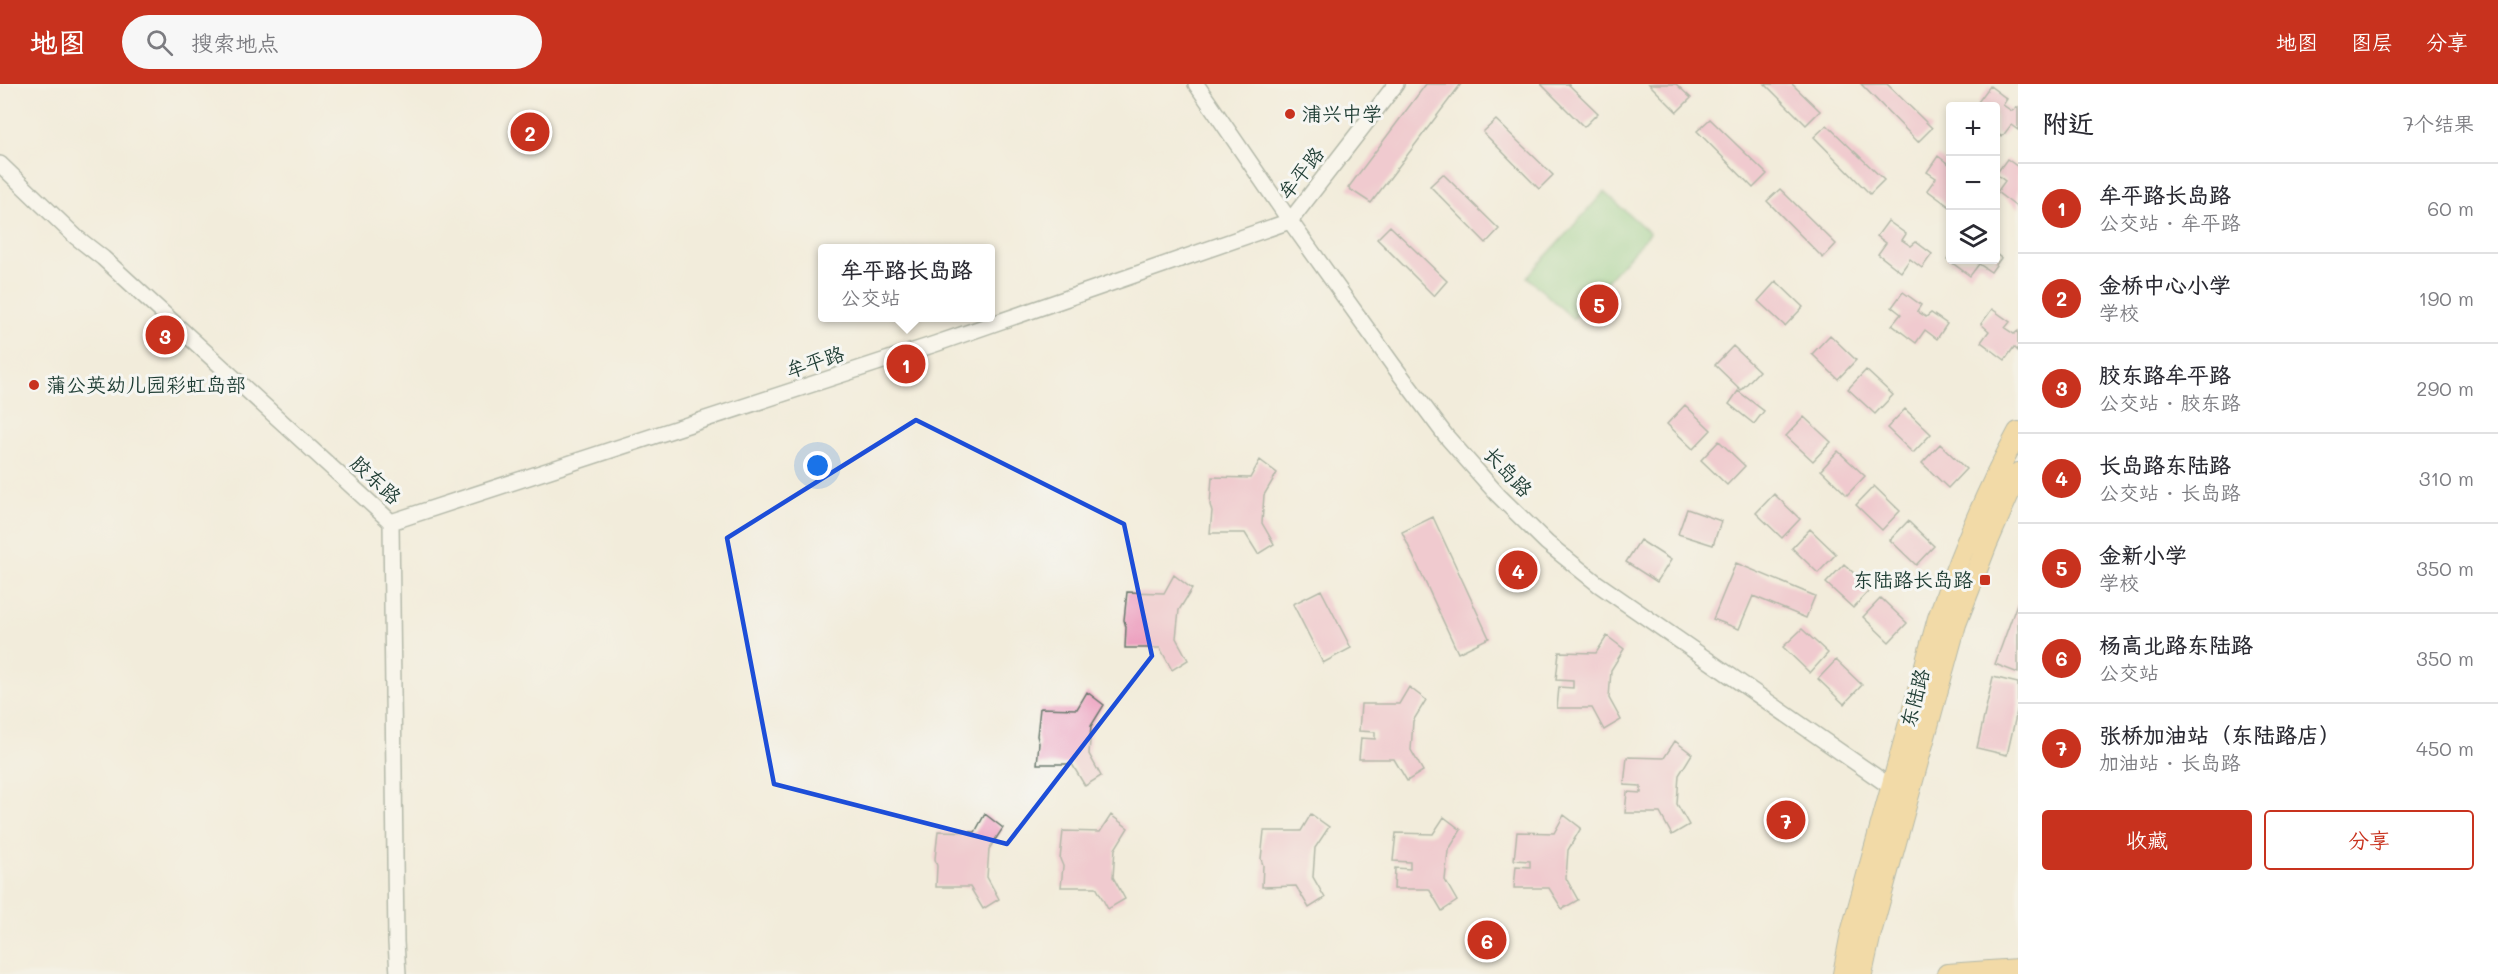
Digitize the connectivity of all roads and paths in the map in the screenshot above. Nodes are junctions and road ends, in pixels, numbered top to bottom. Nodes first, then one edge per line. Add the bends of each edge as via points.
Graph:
1 (1196, 84) edge
2 (1396, 84) edge
3 (0, 164) edge
4 (1290, 221) junction
5 (2018, 432) edge
6 (2018, 473) edge
7 (391, 522) junction
8 (1891, 787) junction
9 (2018, 969) edge
10 (398, 974) edge
11 (1842, 974) edge
12 (1862, 974) edge
13 (1947, 974) edge

1 - 4 street, 长岛路
2 - 4 street, 牟平路
3 - 7 street, 胶东路
4 - 7 street, 牟平路 via 935,344
4 - 8 street, 长岛路 via 1446,436 1497,495 1547,543 1598,584
5 - 8 main road, 东陆路 via 1948,589
6 - 12 main road, 东陆路 via 1987,543 1943,663
7 - 10 street, 胶东路
8 - 11 main road, 东陆路
9 - 13 main road

